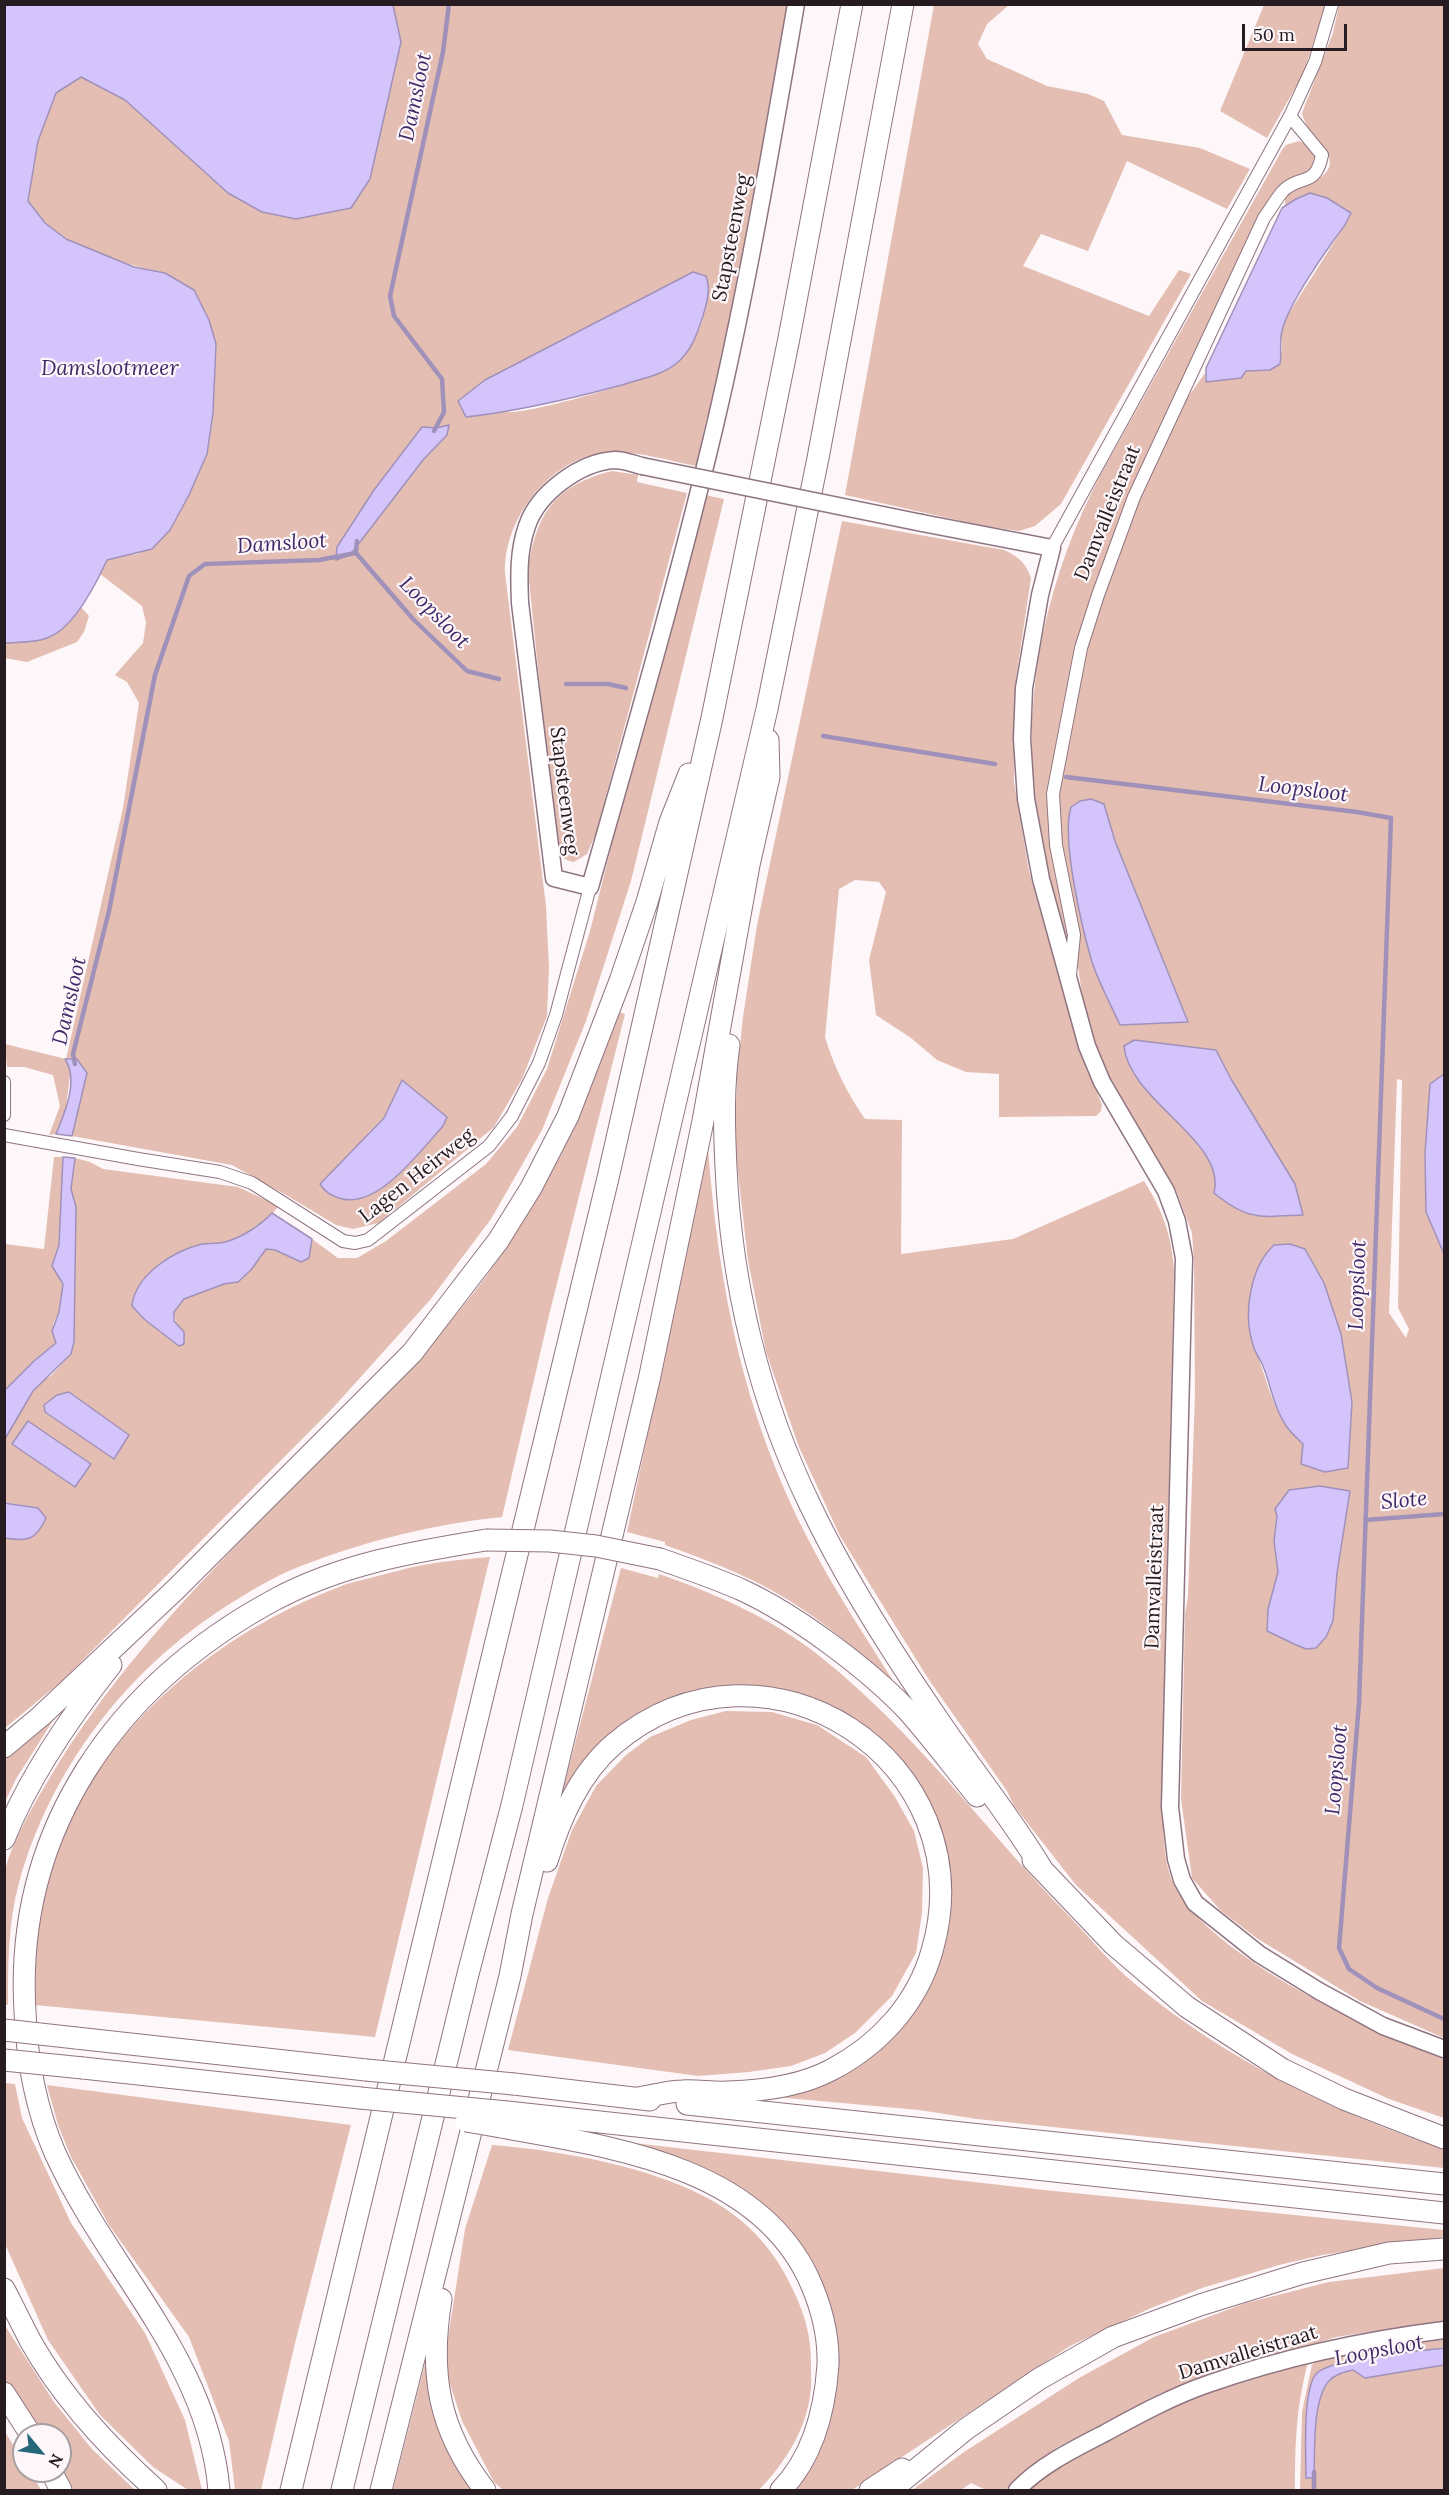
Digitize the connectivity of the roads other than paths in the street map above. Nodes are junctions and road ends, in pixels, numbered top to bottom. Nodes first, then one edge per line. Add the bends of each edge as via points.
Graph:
1 (796, 4) edge
2 (852, 4) edge
3 (903, 4) edge
4 (1332, 4) edge
5 (1290, 116) junction
6 (1052, 548) junction
7 (767, 709) junction
8 (712, 718) junction
9 (749, 865) junction
10 (590, 887) junction
11 (1069, 982) junction
12 (4, 1082) edge
13 (4, 1115) edge
14 (4, 1135) edge
15 (176, 1589) junction
16 (4, 1747) edge
17 (4, 1839) edge
18 (1042, 1869) junction
19 (510, 1976) junction
20 (4, 2030) edge
21 (1444, 2049) edge
22 (4, 2060) edge
23 (638, 2098) junction
24 (504, 2120) junction
25 (1444, 2138) edge
26 (1444, 2184) edge
27 (1444, 2213) edge
28 (449, 2214) junction
29 (1444, 2249) edge
30 (4, 2289) edge
31 (1444, 2330) edge
32 (4, 2393) edge
33 (23, 2423) edge
34 (956, 2437) junction
35 (156, 2490) edge
36 (219, 2490) edge
37 (291, 2490) edge
38 (342, 2490) edge
39 (381, 2490) edge
40 (484, 2490) edge
41 (781, 2490) edge
42 (870, 2490) edge
43 (891, 2490) edge
44 (1017, 2490) edge

1 - 10 street, Stapsteenweg via 717,418 677,580
2 - 8 highway
3 - 7 highway
4 - 5 street, Damvalleistraat via 1315,62
5 - 6 street, Damvalleistraat
5 - 11 street, Damvalleistraat via 1322,155 1320,169 1285,189 1264,218 1134,497 1082,648 1053,794 1056,845 1074,935
6 - 10 street, Stapsteenweg, bridge via 616,460 590,466 565,479 542,500 527,525 519,564 520,603 554,878
6 - 11 street, Damvalleistraat via 1030,649 1022,739 1028,811 1041,879
7 - 9 highway via 769,777
7 - 38 highway via 515,1794
8 - 15 highway via 670,822 620,981 576,1095 531,1188 498,1241 412,1353
8 - 37 highway via 608,1178
9 - 18 highway via 741,963 727,1058 724,1124 728,1206 742,1304 755,1359 809,1504 858,1593 933,1712
9 - 19 highway via 703,1121 649,1380
10 - 14 street, Lagen Heirweg via 540,1063 512,1116 489,1146 368,1240 343,1241 252,1183 220,1172
11 - 21 street, Damvalleistraat via 1102,1082 1166,1191 1184,1258 1170,1807 1182,1880 1195,1903 1259,1954 1383,2026
12 - 13 street
15 - 16 highway
15 - 17 highway via 84,1700 33,1782
18 - 25 highway via 1113,1944 1187,2007 1282,2069 1344,2099
18 - 36 highway, bridge via 1020,1849 907,1710 862,1670 785,1614 743,1591 660,1559 550,1541 486,1540 410,1552 335,1573 276,1599 195,1650 119,1724 68,1800 48,1845 32,1898 25,1944 25,2013 27,2047 45,2126 72,2187 187,2375 210,2436
19 - 23 highway via 554,1839 574,1794 614,1744 663,1713 703,1699 779,1698 837,1719 885,1755 913,1791 923,1812 940,1875 938,1932 917,1990 902,2012 884,2033 829,2072 774,2088 680,2091
19 - 28 highway
20 - 23 highway, bridge
22 - 24 highway, bridge via 444,2107
23 - 26 highway
24 - 27 highway
24 - 41 highway via 696,2176 747,2205 792,2250 814,2290 824,2319 828,2356 826,2394 818,2426 803,2459
28 - 39 highway
28 - 40 highway via 448,2258 436,2332 438,2393 451,2437
29 - 34 highway via 1389,2253 1303,2273 1113,2337 1039,2379
30 - 35 highway via 32,2343 66,2394 97,2433
31 - 44 street, Damvalleistraat via 1313,2352 1206,2384 1074,2449
32 - 33 highway
34 - 42 highway
34 - 43 highway

